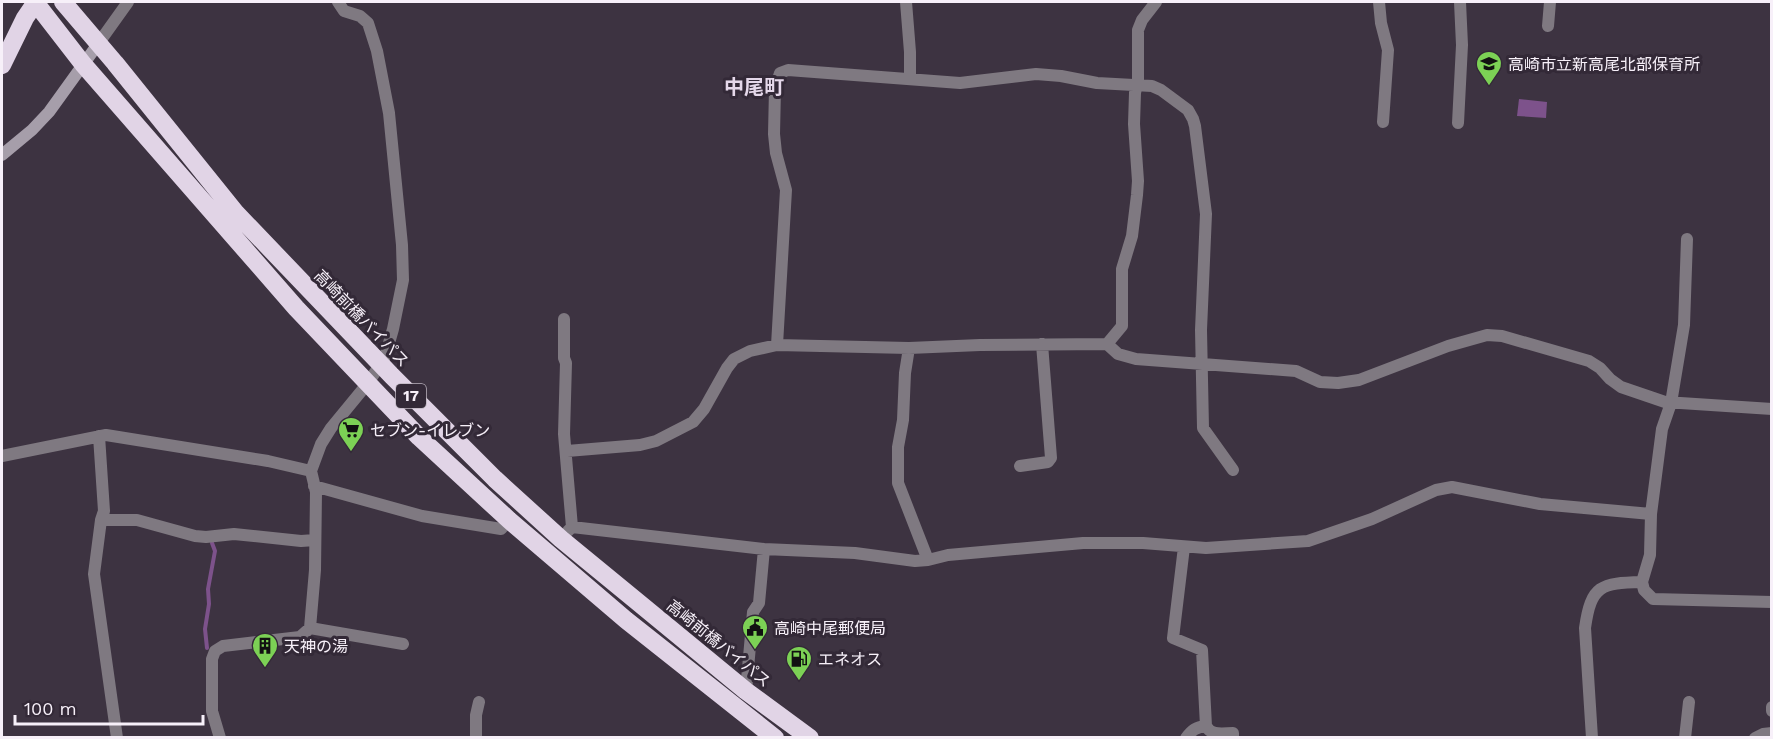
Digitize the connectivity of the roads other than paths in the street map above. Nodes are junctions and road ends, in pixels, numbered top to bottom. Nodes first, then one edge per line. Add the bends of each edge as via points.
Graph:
1 (36, 2) edge
2 (63, 2) edge
3 (128, 2) edge
4 (338, 2) edge
5 (906, 2) edge
6 (1156, 2) edge
7 (1379, 2) edge
8 (1460, 2) edge
9 (1551, 2) edge
10 (1548, 26) dead end
11 (98, 44) junction
12 (83, 64) junction
13 (2, 65) edge
14 (910, 78) junction
15 (1137, 85) junction
16 (1383, 122) dead end
17 (1458, 123) dead end
18 (2, 155) edge
19 (1687, 239) dead end
20 (564, 319) dead end
21 (1042, 344) junction
22 (1107, 344) junction
23 (777, 345) junction
24 (909, 348) junction
25 (1201, 363) junction
26 (381, 364) junction
27 (368, 383) junction
28 (1671, 403) junction
29 (1772, 409) edge
30 (99, 436) junction
31 (567, 451) junction
32 (2, 456) edge
33 (1020, 466) dead end
34 (1233, 470) dead end
35 (311, 471) junction
36 (314, 486) junction
37 (1651, 514) junction
38 (101, 520) junction
39 (509, 520) junction
40 (566, 533) junction
41 (315, 540) junction
42 (1184, 547) junction
43 (764, 549) junction
44 (928, 560) junction
45 (1642, 582) junction
46 (1772, 602) edge
47 (310, 628) junction
48 (403, 644) dead end
49 (746, 690) junction
50 (479, 702) dead end
51 (1689, 702) dead end
52 (1206, 726) junction
53 (1772, 733) edge
54 (117, 738) edge
55 (220, 738) edge
56 (476, 738) edge
57 (775, 738) edge
58 (810, 738) edge
59 (1186, 738) edge
60 (1233, 738) edge
61 (1592, 738) edge
62 (1685, 738) edge
63 (1755, 738) edge

1 - 12 highway, 17
1 - 13 highway
2 - 11 highway, 高崎前橋バイパス / 17
3 - 11 street
4 - 26 street via 344,11 360,16 371,28 389,113 403,280
5 - 14 street
6 - 15 street via 1138,30
7 - 16 street via 1388,50
8 - 17 street
9 - 10 street
11 - 12 street
11 - 26 highway, 高崎前橋バイパス / 17 via 235,212
12 - 18 street via 40,123
12 - 27 highway, 17 via 296,308
14 - 15 street via 960,82 1036,74
14 - 23 street via 788,70 778,77 774,134 786,190
15 - 22 street via 1134,124 1138,181 1132,236 1122,269 1122,326
15 - 25 street via 1161,90 1188,110 1195,126 1206,214
19 - 28 street via 1684,325
20 - 31 street
21 - 22 street
21 - 24 street
21 - 33 street via 1051,458 1048,462
22 - 25 street via 1118,354 1136,359
23 - 24 street
23 - 31 street via 734,359 693,422 656,441
24 - 44 street via 898,483
25 - 28 street via 1296,371 1320,382 1338,383 1359,380 1448,346 1487,335 1502,336 1589,361 1621,387
25 - 34 street via 1203,428
26 - 27 street
26 - 40 highway, 高崎前橋バイパス / 17 via 495,479
27 - 35 street via 331,428
27 - 39 highway, 17
28 - 29 street
28 - 37 street via 1662,429
30 - 32 street
30 - 35 street via 112,435
30 - 38 street via 104,511
31 - 40 street
35 - 36 street
36 - 39 street via 433,518 501,529
36 - 41 street
37 - 42 street via 1570,508 1444,488 1308,542
37 - 45 street via 1650,555
38 - 41 street via 137,520 195,536 234,534
38 - 54 street via 94,574
39 - 57 highway, 17 via 626,620
40 - 43 street
40 - 49 highway, 高崎前橋バイパス / 17
41 - 47 street
42 - 44 street via 1083,543
42 - 52 street via 1173,638 1202,650
43 - 44 street
43 - 49 street
45 - 46 street via 1653,599
45 - 61 street via 1599,589 1587,610
47 - 48 street
47 - 55 street via 300,637 223,646 215,651 212,711
49 - 58 highway, 高崎前橋バイパス / 17
50 - 56 street
51 - 62 street
52 - 59 street via 1197,727
52 - 60 street via 1213,733 1233,733
53 - 63 street

